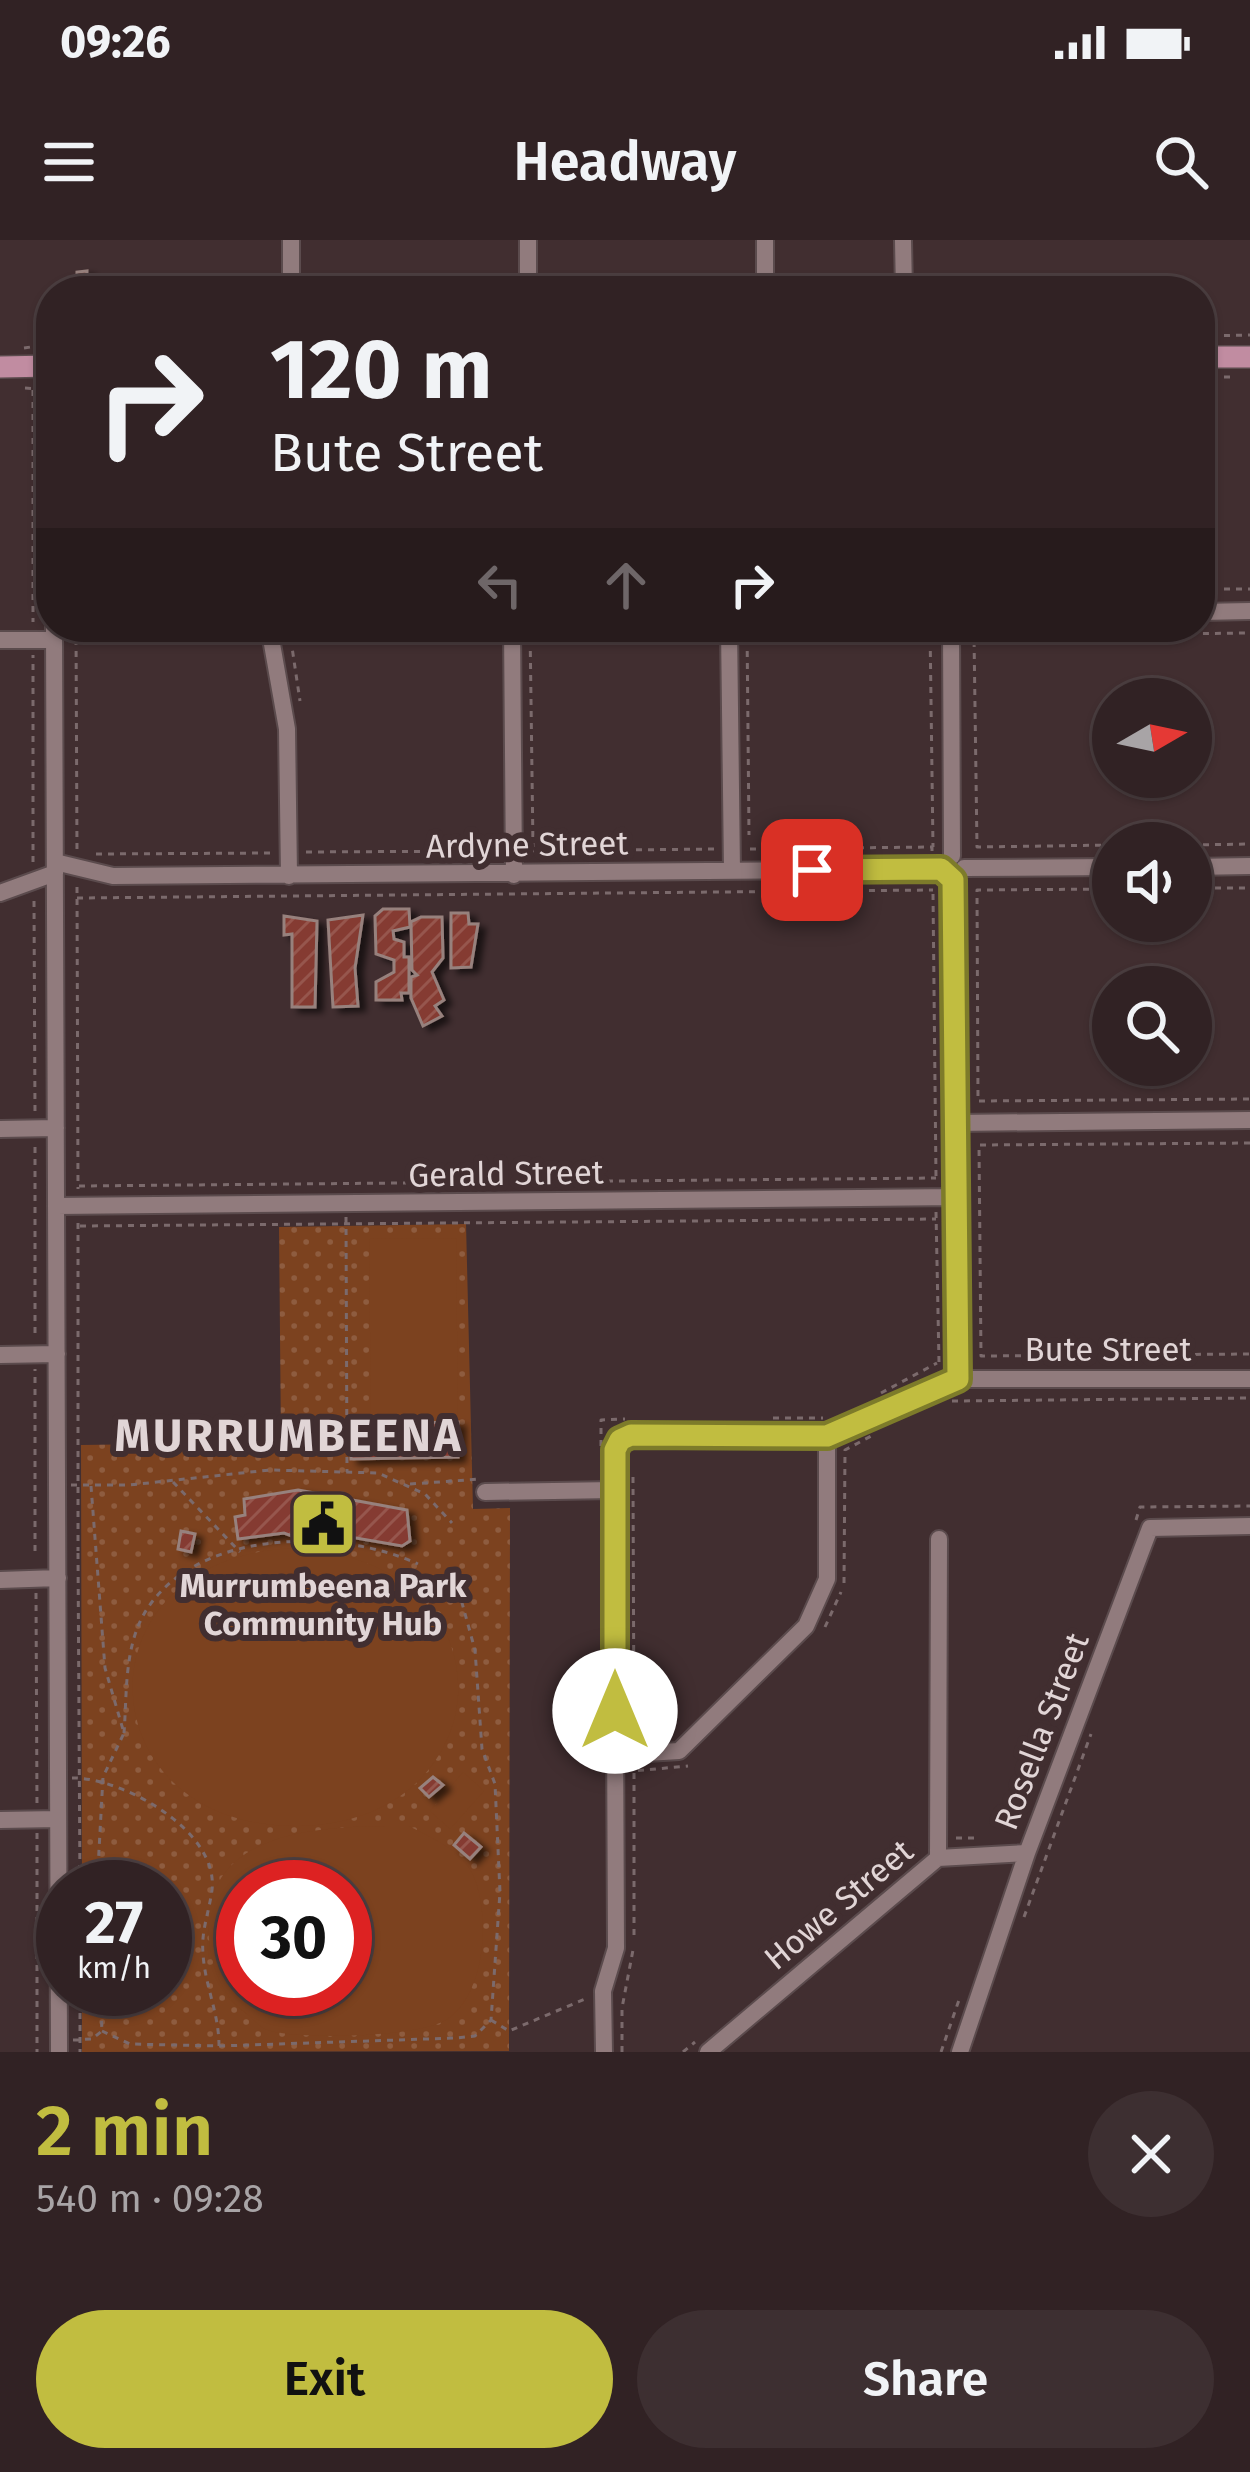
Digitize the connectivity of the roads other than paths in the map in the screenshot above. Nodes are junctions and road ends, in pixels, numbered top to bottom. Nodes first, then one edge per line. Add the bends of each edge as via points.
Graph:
1 (291, 240) edge
2 (528, 240) edge
3 (765, 240) edge
4 (903, 240) edge
5 (291, 276) edge
6 (528, 276) edge
7 (765, 276) edge
8 (904, 276) edge
9 (1215, 357) edge
10 (1250, 357) edge
11 (36, 366) edge
12 (0, 367) edge
13 (1250, 611) edge
14 (1215, 612) edge
15 (36, 639) edge
16 (0, 640) edge
17 (54, 642) edge
18 (271, 642) edge
19 (512, 642) edge
20 (729, 642) edge
21 (951, 642) edge
22 (1250, 866) edge
23 (1092, 867) edge
24 (1212, 867) edge
25 (953, 868) junction
26 (732, 871) junction
27 (514, 875) junction
28 (289, 876) junction
29 (55, 882) junction
30 (77, 884) junction
31 (33, 891) junction
32 (0, 893) edge
33 (1250, 1120) edge
34 (955, 1123) junction
35 (56, 1128) junction
36 (0, 1129) edge
37 (956, 1198) junction
38 (56, 1206) junction
39 (0, 1354) edge
40 (57, 1354) junction
41 (1250, 1378) edge
42 (958, 1379) junction
43 (827, 1436) junction
44 (614, 1490) junction
45 (485, 1492) road end
46 (1250, 1526) edge
47 (939, 1539) dead end
48 (58, 1578) junction
49 (0, 1580) edge
50 (615, 1755) junction
51 (58, 1819) junction
52 (0, 1820) edge
53 (938, 1849) junction
54 (1027, 1853) junction
55 (59, 2046) edge
56 (710, 2047) edge
57 (604, 2052) edge
58 (960, 2052) edge

1 - 5 street
2 - 6 street
3 - 7 street
4 - 8 street
9 - 10 main road
11 - 12 main road
13 - 14 street
15 - 16 street
17 - 29 street
18 - 28 street via 286,729
19 - 27 street
20 - 26 street
21 - 25 street
22 - 24 street
23 - 25 street, Ardyne Street
25 - 26 street, Ardyne Street
25 - 34 street
26 - 27 street, Ardyne Street
27 - 28 street, Ardyne Street
28 - 30 street, Ardyne Street via 113,876
29 - 30 street, Ardyne Street
29 - 30 street, Ardyne Street
29 - 31 street
29 - 31 street
29 - 35 street
31 - 32 street
33 - 34 street
34 - 37 street
35 - 36 street
35 - 38 street
37 - 38 street, Gerald Street
37 - 42 street
38 - 40 street
39 - 40 street
40 - 48 street
41 - 42 street, Bute Street
42 - 43 street, Bute Street
43 - 44 street, Bute Street via 631,1435 620,1440
43 - 50 street via 827,1579 806,1626 679,1751
44 - 45 street
44 - 50 street
46 - 54 street, Rosella Street via 1150,1528
47 - 53 street
48 - 49 street
48 - 51 street
50 - 57 street via 616,1948 603,1991
51 - 52 street
51 - 55 street
53 - 54 street, Howe Street
53 - 56 street, Howe Street
54 - 58 street, Rosella Street

